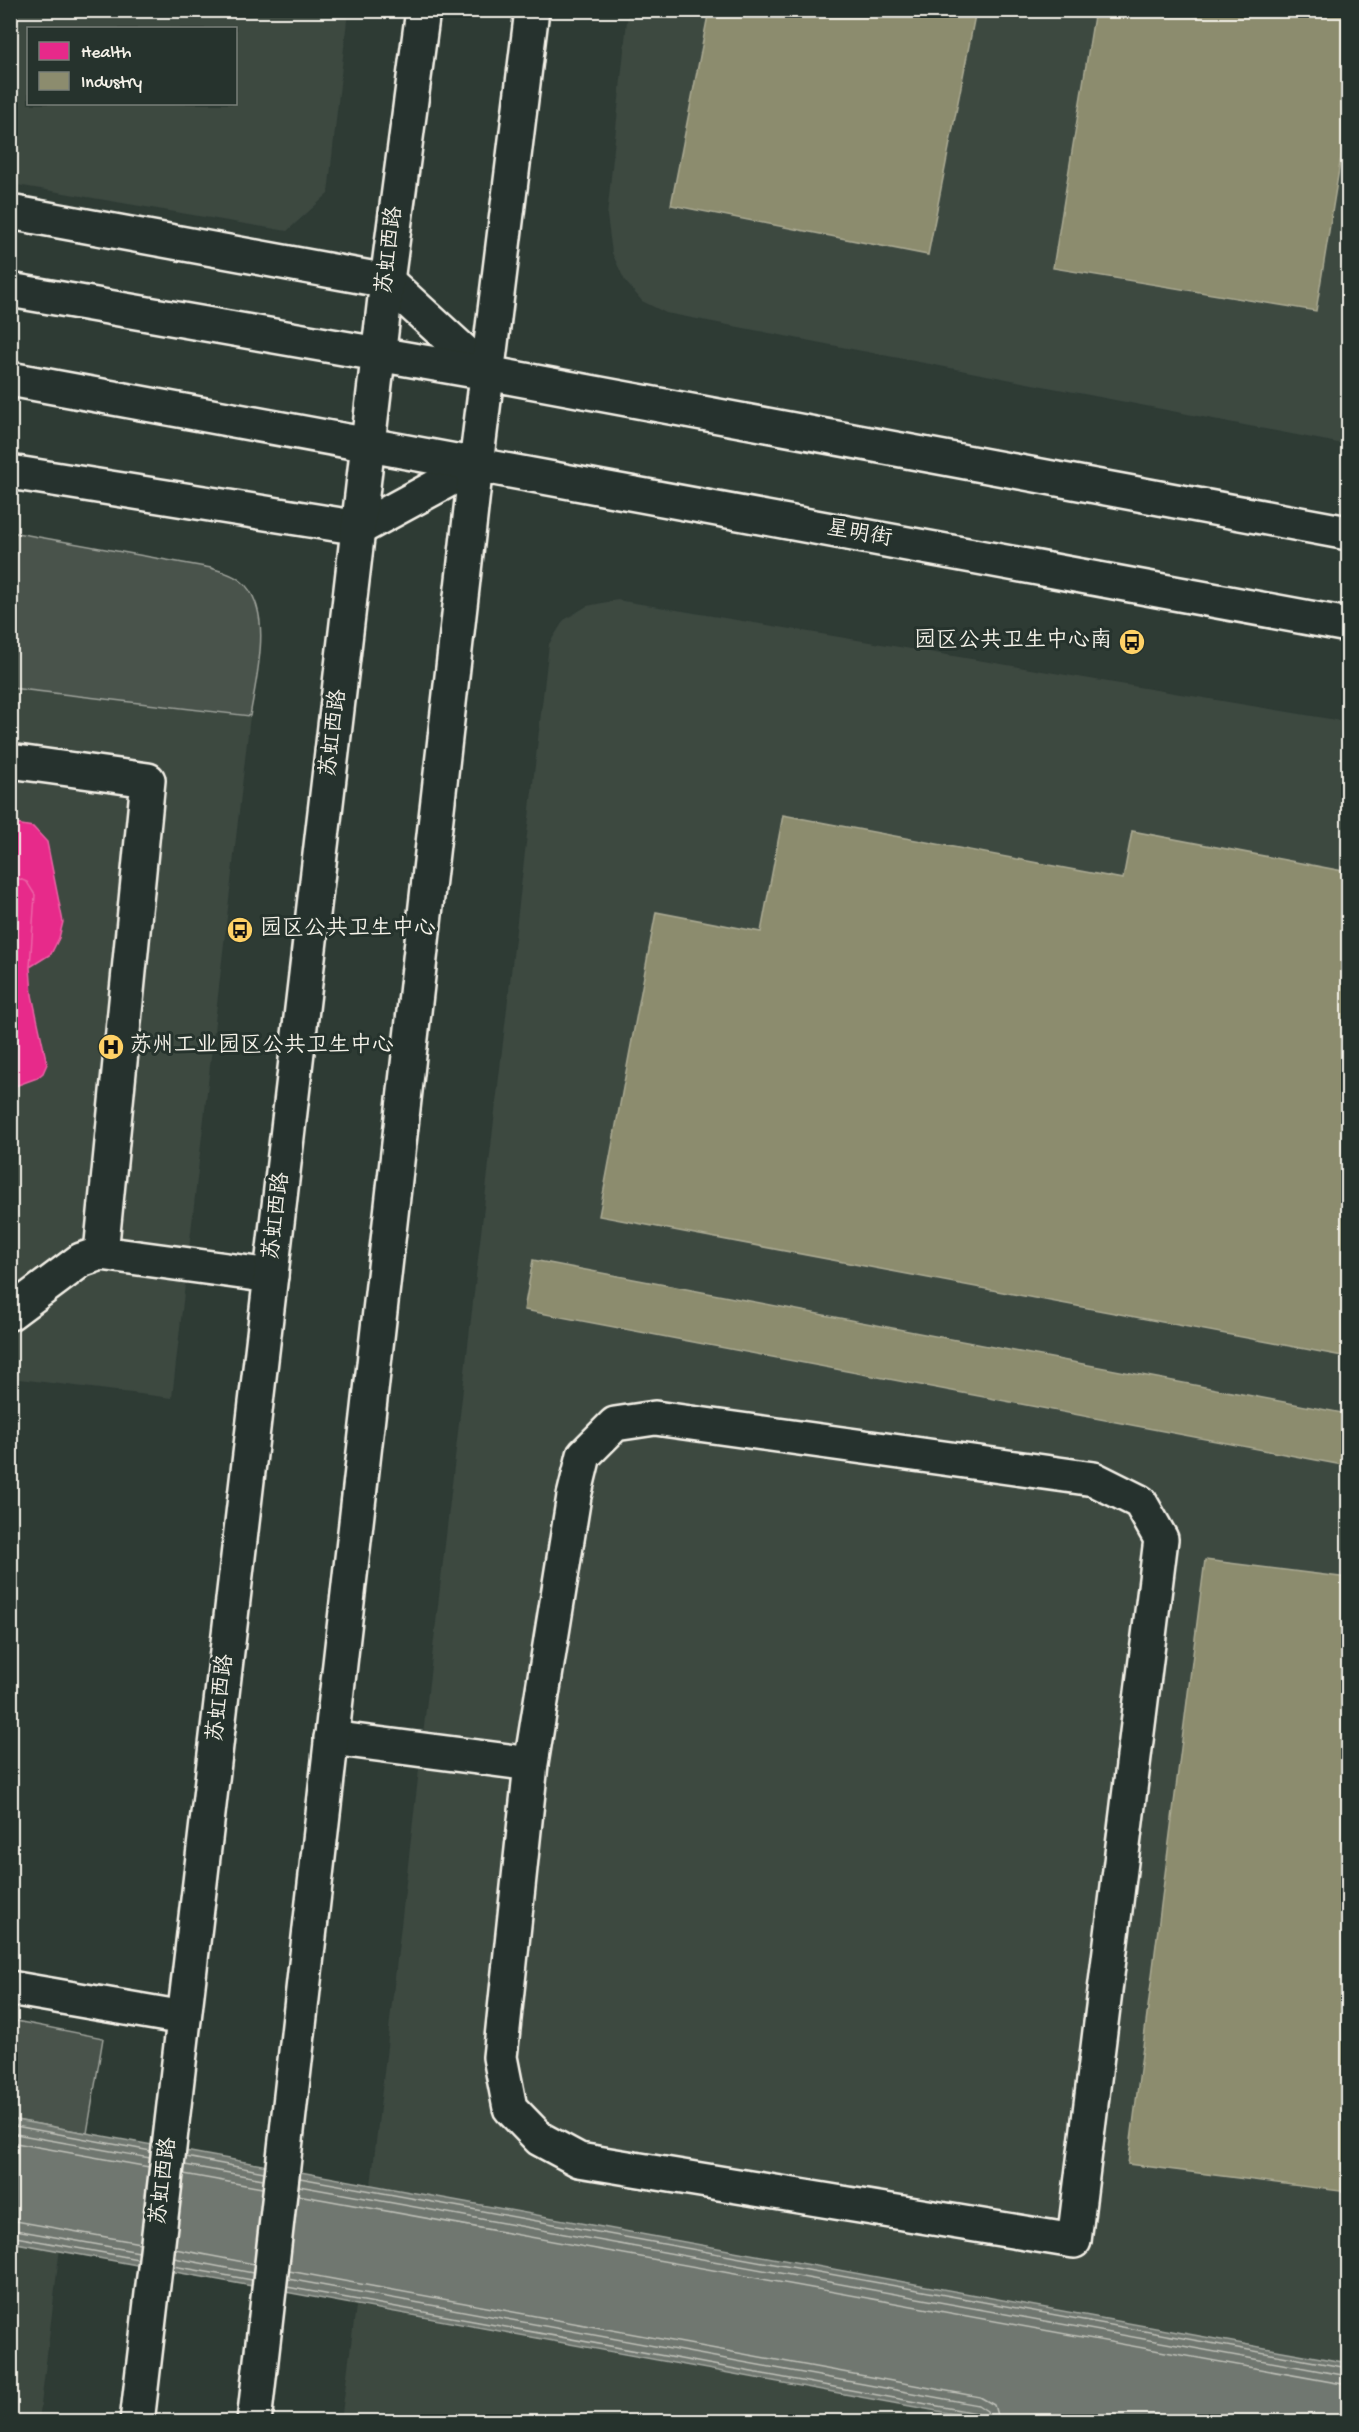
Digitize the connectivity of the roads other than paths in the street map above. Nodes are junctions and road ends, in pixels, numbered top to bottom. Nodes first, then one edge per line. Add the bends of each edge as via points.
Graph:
1 (423, 10) edge
2 (532, 10) edge
3 (10, 212) edge
4 (387, 281) junction
5 (10, 290) edge
6 (378, 353) junction
7 (487, 372) junction
8 (10, 379) edge
9 (370, 445) junction
10 (476, 465) junction
11 (10, 472) edge
12 (360, 528) junction
13 (1348, 533) edge
14 (1348, 625) edge
15 (10, 761) edge
16 (101, 1253) junction
17 (271, 1276) junction
18 (10, 1312) edge
19 (331, 1738) junction
20 (531, 1764) junction
21 (10, 1988) edge
22 (184, 2018) junction
23 (137, 2421) edge
24 (254, 2421) edge

1 - 4 main road, 苏虹西路
2 - 7 main road
3 - 4 main road
4 - 6 main road, 苏虹西路
4 - 7 main road
5 - 6 main road
6 - 7 main road
6 - 9 main road, 苏虹西路
7 - 10 main road
7 - 13 main road
8 - 9 main road, 星明街
9 - 10 main road, 星明街
9 - 12 main road, 苏虹西路
10 - 12 main road
10 - 14 main road, 星明街
10 - 19 main road
11 - 12 main road
12 - 17 main road, 苏虹西路
15 - 16 main road via 148,780
16 - 17 main road
16 - 18 main road via 81,1260
17 - 22 main road, 苏虹西路
19 - 20 main road
19 - 24 main road
20 - 20 main road via 500,2057 510,2108 540,2139 579,2160 1074,2241 1161,1539 1140,1502 1094,1479 654,1418 615,1424 585,1455 574,1496
21 - 22 main road
22 - 23 main road, 苏虹西路

